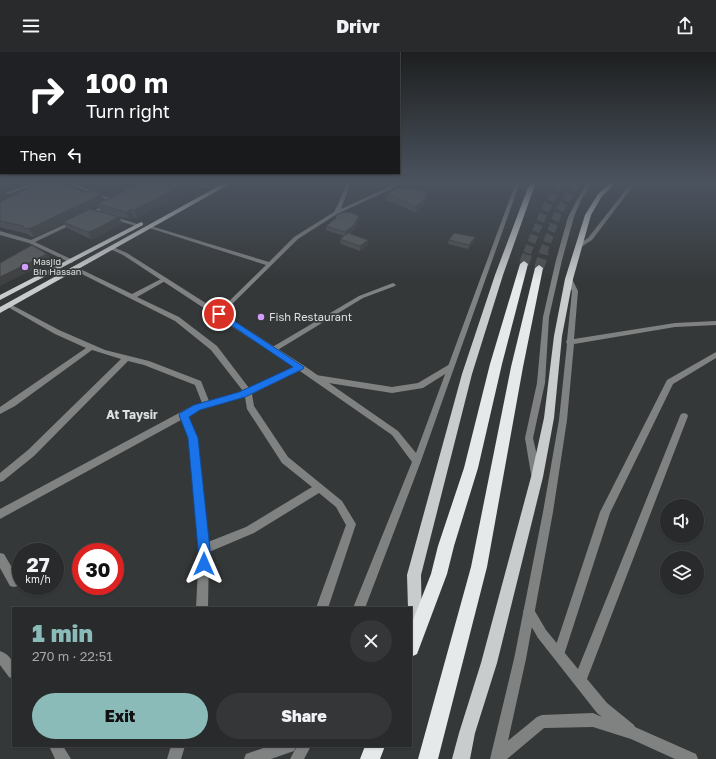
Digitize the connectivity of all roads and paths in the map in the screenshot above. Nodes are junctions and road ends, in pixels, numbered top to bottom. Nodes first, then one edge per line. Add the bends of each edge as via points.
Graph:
1 (87, 215) edge
2 (103, 215) edge
3 (156, 215) edge
4 (171, 215) edge
5 (332, 215) edge
6 (506, 215) edge
7 (521, 215) edge
8 (572, 215) edge
9 (588, 215) edge
10 (609, 215) edge
11 (138, 225) junction
12 (149, 227) junction
13 (0, 233) edge
14 (32, 242) junction
15 (579, 246) junction
16 (111, 248) junction
17 (270, 264) junction
18 (75, 265) junction
19 (165, 279) junction
20 (569, 279) junction
21 (394, 285) dead end
22 (1, 297) edge
23 (132, 297) junction
24 (8, 305) junction
25 (0, 310) edge
26 (219, 314) junction
27 (716, 323) edge
28 (569, 342) junction
29 (92, 347) junction
30 (273, 349) junction
31 (716, 355) edge
32 (127, 358) junction
33 (300, 367) junction
34 (450, 367) junction
35 (316, 378) junction
36 (248, 392) junction
37 (207, 405) junction
38 (0, 411) edge
39 (183, 415) junction
40 (684, 416) dead end
41 (417, 461) junction
42 (537, 477) junction
43 (0, 478) edge
44 (319, 488) junction
45 (0, 514) edge
46 (204, 549) junction
47 (0, 558) edge
48 (12, 579) edge
49 (202, 607) edge
50 (322, 607) edge
51 (358, 607) edge
52 (529, 612) junction
53 (413, 642) edge
54 (559, 654) junction
55 (0, 657) edge
56 (12, 672) edge
57 (580, 680) junction
58 (632, 733) junction
59 (56, 747) edge
60 (178, 747) edge
61 (283, 747) edge
62 (303, 747) edge
63 (374, 747) edge
64 (266, 750) edge
65 (64, 759) edge
66 (174, 759) edge
67 (252, 759) edge
68 (297, 759) edge
69 (370, 759) edge
70 (428, 759) edge
71 (461, 759) edge
72 (497, 759) edge
73 (691, 759) edge

1 - 14 street
2 - 11 street
3 - 11 main road
4 - 12 main road
5 - 17 street via 296,238
6 - 34 street
7 - 53 main road via 467,374 414,575
8 - 42 street via 546,317 541,383 528,438
9 - 15 main road
10 - 15 street via 590,239
11 - 18 main road
12 - 16 main road
12 - 17 street
13 - 14 street
14 - 18 street
15 - 20 main road
16 - 18 main road
16 - 19 street
17 - 26 street
18 - 22 main road
18 - 23 street
18 - 24 main road
19 - 23 street
19 - 26 street
20 - 28 street via 575,291
20 - 42 main road via 558,336 549,418
21 - 30 street via 361,297
23 - 36 street via 177,319 214,348
24 - 25 main road
24 - 29 street via 57,332
26 - 30 street
27 - 28 street via 675,325
28 - 52 street via 563,420
29 - 32 street
29 - 38 street
30 - 33 street
31 - 54 street via 670,382 605,512
32 - 37 street via 198,383
32 - 43 street via 31,453
33 - 35 street
33 - 36 street
34 - 35 street via 420,386 392,390
34 - 41 street
35 - 41 street via 395,433
36 - 37 street
36 - 44 street via 250,407 285,460
37 - 39 street
39 - 45 street
39 - 46 street via 193,438
40 - 57 street
41 - 51 street
42 - 71 main road via 489,664
44 - 46 street via 250,530
44 - 50 street via 339,504 351,524
46 - 49 street
47 - 48 street
52 - 54 street via 542,634
52 - 72 street
53 - 70 highway via 439,574 471,468 496,364 531,266 518,366 479,567
54 - 57 street
55 - 56 street
57 - 58 street via 602,708
58 - 72 street via 593,720 542,722
58 - 73 street
59 - 65 street
60 - 66 street
61 - 64 street
62 - 68 street
63 - 69 highway
64 - 67 street

